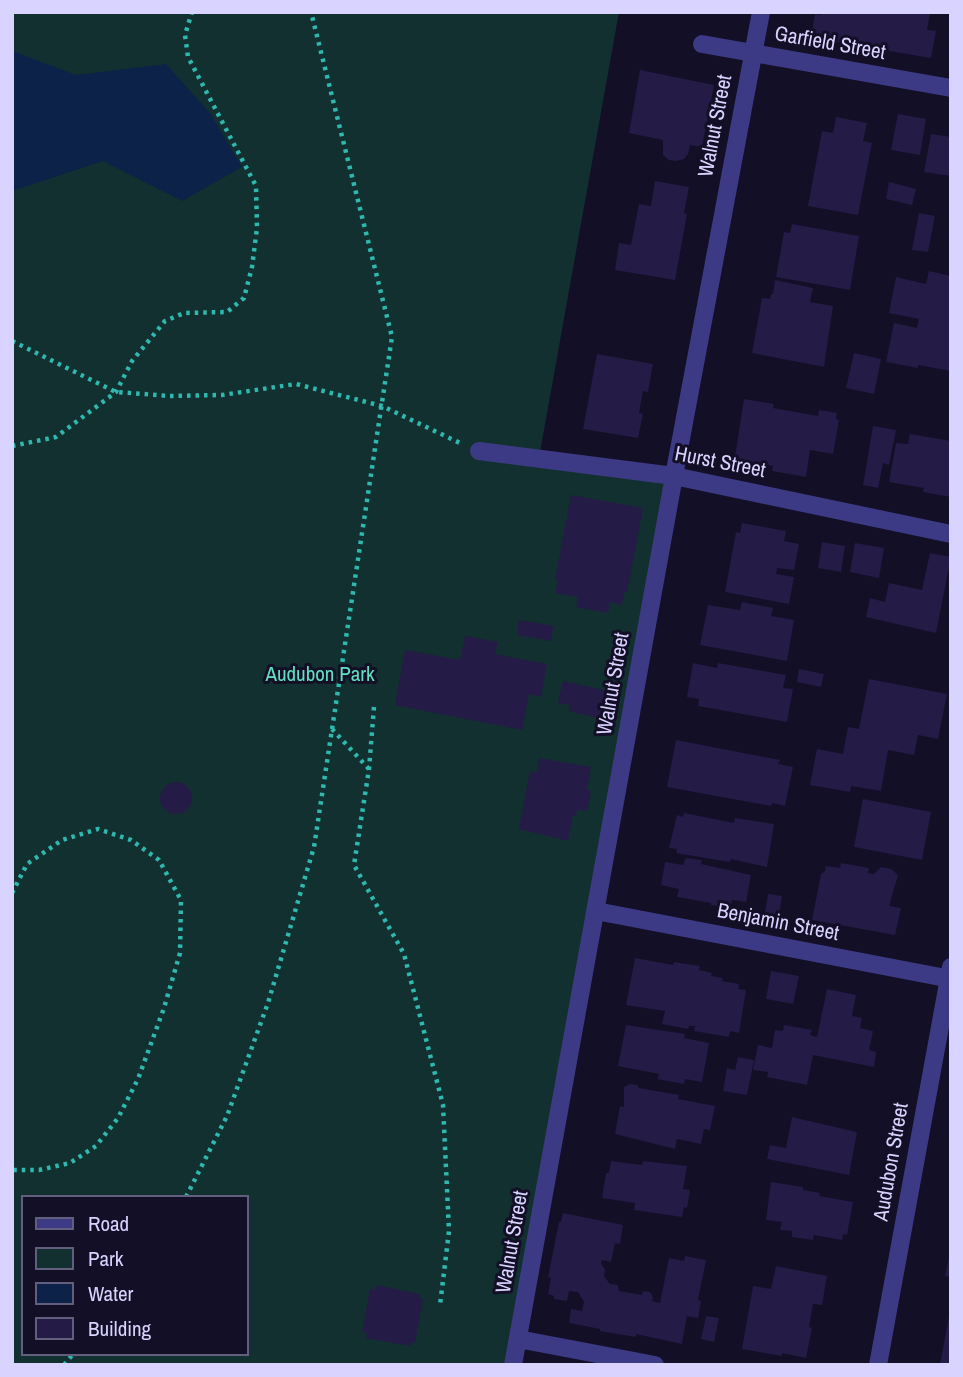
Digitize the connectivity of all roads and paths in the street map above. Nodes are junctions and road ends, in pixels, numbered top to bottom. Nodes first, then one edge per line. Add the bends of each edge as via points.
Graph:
1 (192, 12) edge
2 (311, 12) edge
3 (761, 12) edge
4 (702, 44) dead end
5 (753, 53) junction
6 (951, 88) edge
7 (12, 341) edge
8 (116, 393) junction
9 (382, 406) junction
10 (12, 446) edge
11 (478, 451) joint
12 (674, 476) junction
13 (951, 534) edge
14 (374, 707) dead end
15 (332, 729) junction
16 (369, 769) junction
17 (12, 893) edge
18 (596, 911) junction
19 (950, 975) edge
20 (12, 1170) edge
21 (187, 1195) edge
22 (440, 1305) dead end
23 (518, 1339) junction
24 (513, 1365) edge
25 (655, 1365) edge
26 (878, 1365) edge

1 - 8 path via 185,35 188,57 256,186 252,267 244,298 227,312 184,313 165,321 132,360
2 - 9 path via 392,337
3 - 5 street, Walnut Street
4 - 5 street, Garfield Street
5 - 6 street, Garfield Street
5 - 12 street, Walnut Street
7 - 8 path
8 - 9 path via 222,395 296,384
8 - 10 path via 56,437
9 - 11 path
9 - 15 path
11 - 12 street, Hurst Street
12 - 13 street, Hurst Street
12 - 18 street, Walnut Street
14 - 16 path
15 - 16 path
15 - 21 path via 314,847 268,1003 227,1116
16 - 22 path via 354,865 404,954 443,1105 449,1231
17 - 20 path via 27,864 62,840 98,829 131,840 159,860 181,900 180,953 138,1079 118,1118 96,1146 70,1163
18 - 19 street, Benjamin Street
18 - 23 street, Walnut Street
19 - 26 street, Audubon Street
23 - 24 street, Walnut Street
23 - 25 street

